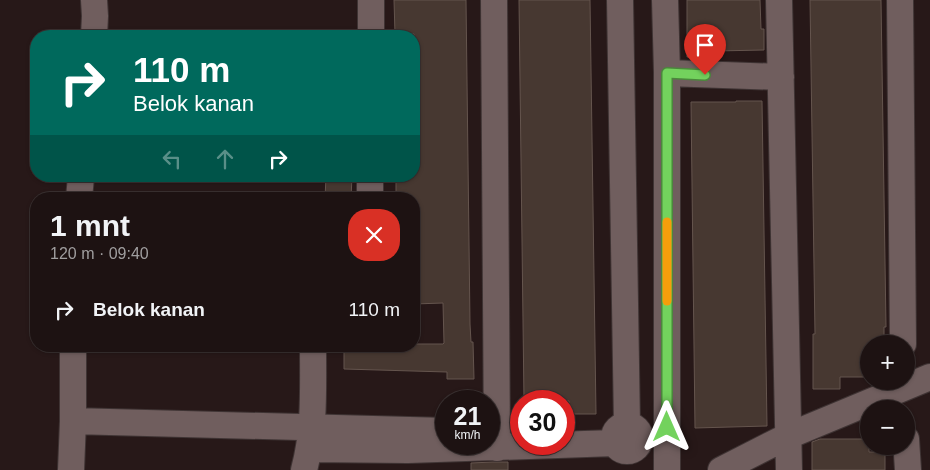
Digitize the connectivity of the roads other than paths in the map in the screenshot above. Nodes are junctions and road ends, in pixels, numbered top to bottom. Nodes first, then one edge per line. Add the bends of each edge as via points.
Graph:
1 (94, 0) edge
2 (371, 0) edge
3 (494, 0) edge
4 (620, 0) edge
5 (664, 0) edge
6 (779, 0) edge
7 (900, 0) edge
8 (94, 30) edge
9 (371, 30) edge
10 (667, 73) junction
11 (780, 77) junction
12 (903, 335) edge
13 (73, 352) edge
14 (313, 352) edge
15 (930, 377) edge
16 (904, 393) edge
17 (73, 421) junction
18 (575, 433) edge
19 (435, 434) edge
20 (501, 436) edge
21 (788, 436) junction
22 (623, 437) junction
23 (408, 440) junction
24 (309, 449) edge
25 (907, 455) edge
26 (668, 469) edge
27 (71, 470) edge
28 (721, 470) edge
29 (789, 470) edge
30 (908, 470) edge

1 - 8 street
2 - 9 street
3 - 20 street
4 - 22 street
5 - 10 street
6 - 11 street
7 - 12 street
10 - 11 street
10 - 26 street
11 - 21 street
13 - 17 street
14 - 24 street
15 - 16 street
16 - 21 street
17 - 24 street
17 - 27 street
18 - 22 street
19 - 23 street
20 - 22 street
20 - 23 street
21 - 28 street
21 - 29 street
22 - 26 street
23 - 24 street
25 - 30 street

